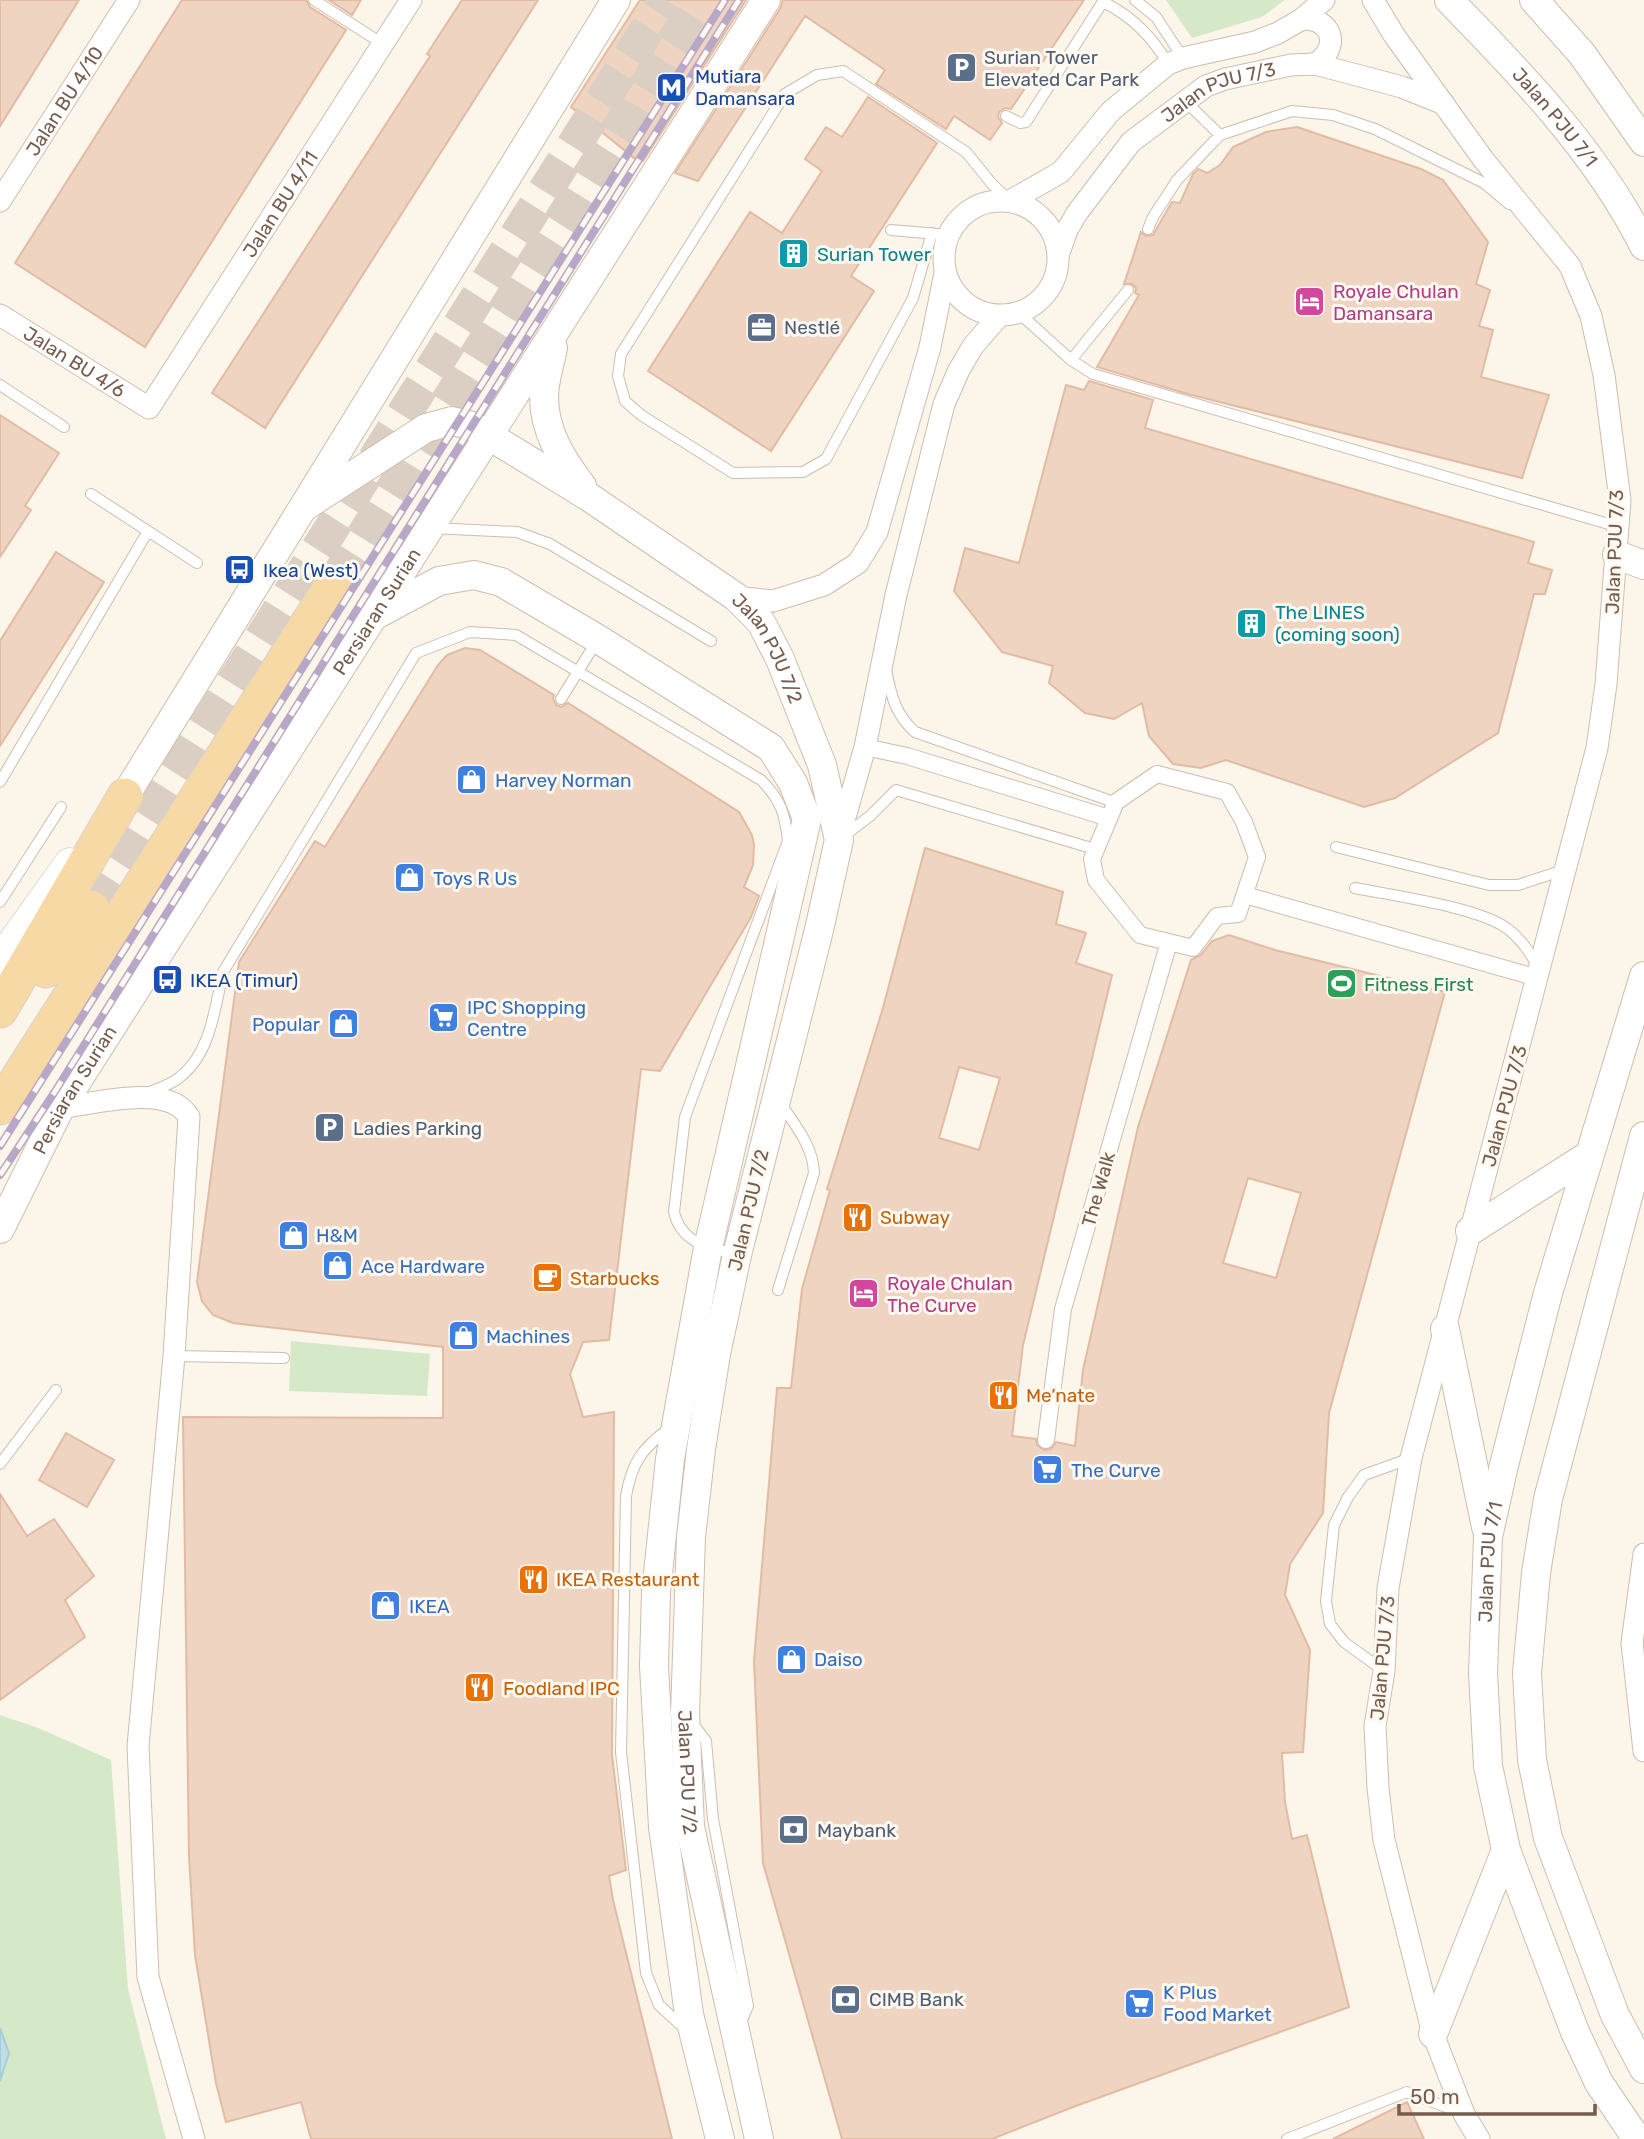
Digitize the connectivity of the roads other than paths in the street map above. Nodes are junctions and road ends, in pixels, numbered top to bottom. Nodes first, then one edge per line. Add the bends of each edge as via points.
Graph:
1 (129, 0) edge
2 (314, 0) edge
3 (411, 0) edge
4 (616, 0) edge
5 (766, 0) edge
6 (1135, 0) edge
7 (1324, 0) edge
8 (1373, 0) edge
9 (1449, 0) edge
10 (1534, 0) edge
11 (1104, 1) edge
12 (1302, 19) junction
13 (383, 44) junction
14 (1175, 61) junction
15 (1315, 64) junction
16 (1185, 102) junction
17 (1444, 104) junction
18 (1006, 116) dead end
19 (1220, 135) junction
20 (1644, 142) edge
21 (0, 201) edge
22 (1010, 201) junction
23 (1148, 229) dead end
24 (891, 230) dead end
25 (1541, 231) junction
26 (940, 234) junction
27 (1644, 246) edge
28 (1059, 253) junction
29 (945, 273) junction
30 (1128, 290) dead end
31 (0, 315) edge
32 (1009, 315) junction
33 (556, 332) junction
34 (1071, 360) junction
35 (0, 385) edge
36 (149, 408) joint
37 (64, 427) dead end
38 (491, 435) junction
39 (91, 494) dead end
40 (589, 497) junction
41 (304, 507) junction
42 (430, 527) junction
43 (1619, 527) junction
44 (148, 531) junction
45 (1617, 555) junction
46 (197, 563) dead end
47 (1644, 565) edge
48 (334, 583) tunnel mouth
49 (736, 597) junction
50 (372, 617) junction
51 (598, 639) junction
52 (711, 641) dead end
53 (884, 661) junction
54 (578, 671) junction
55 (561, 699) dead end
56 (865, 747) junction
57 (0, 782) edge
58 (125, 796) junction
59 (1108, 800) dead end
60 (61, 807) dead end
61 (1109, 818) junction
62 (839, 840) junction
63 (1088, 847) dead end
64 (1336, 847) dead end
65 (1567, 868) junction
66 (1355, 888) dead end
67 (1245, 895) junction
68 (0, 902) edge
69 (92, 908) tunnel mouth
70 (1169, 942) junction
71 (0, 962) edge
72 (1539, 974) junction
73 (1644, 976) edge
74 (0, 1010) edge
75 (0, 1032) edge
76 (776, 1096) junction
77 (140, 1097) junction
78 (0, 1107) edge
79 (60, 1108) junction
80 (1644, 1136) edge
81 (1589, 1155) junction
82 (0, 1228) edge
83 (1470, 1231) junction
84 (708, 1248) junction
85 (737, 1255) junction
86 (778, 1290) dead end
87 (1446, 1329) junction
88 (174, 1356) junction
89 (284, 1358) dead end
90 (57, 1390) dead end
91 (676, 1424) junction
92 (1046, 1440) dead end
93 (1411, 1458) junction
94 (0, 1464) edge
95 (1488, 1537) junction
96 (1644, 1554) edge
97 (1384, 1671) junction
98 (1644, 1749) edge
99 (1506, 1850) junction
100 (1433, 2034) junction
101 (696, 2039) junction
102 (1644, 2069) edge
103 (1464, 2114) junction
104 (194, 2139) edge
105 (720, 2139) edge
106 (759, 2139) edge
107 (1287, 2139) edge
108 (1479, 2139) edge
109 (1637, 2139) edge

1 - 21 street, Jalan BU 4/10
2 - 13 lane
3 - 13 street, Jalan BU 4/11
4 - 41 street
5 - 33 street, Persiaran Surian
6 - 14 lane via 1156,17
7 - 12 street, Jalan PJU 7/3
8 - 17 street, Jalan PJU 7/3
9 - 27 street, Jalan PJU 7/1 via 1514,66 1573,136 1615,193
10 - 20 street via 1582,54
11 - 14 lane
11 - 18 lane via 1026,122
12 - 14 street, Jalan PJU 7/3 via 1255,42
12 - 15 street via 1321,23 1331,40 1330,50
13 - 36 street, Jalan BU 4/11
14 - 22 street, Jalan PJU 7/3 via 1111,111 1061,172
15 - 16 street, Jalan PJU 7/3 via 1225,79
15 - 17 street, Jalan PJU 7/3 via 1402,87
16 - 19 lane
16 - 28 street, Jalan PJU 7/3 via 1131,142 1076,213
17 - 25 street, Jalan PJU 7/3
19 - 23 lane via 1177,180
19 - 25 lane via 1292,111 1333,115 1375,129 1484,183
22 - 26 street via 991,201 974,208
22 - 26 lane via 966,152 843,72 817,75 785,94 621,354 618,376 625,401 733,473 803,472 826,459 907,310
22 - 28 street via 1029,206 1044,218 1055,234
24 - 26 lane
25 - 43 street, Jalan PJU 7/3 via 1570,266 1591,316 1604,375 1620,500
26 - 29 street
28 - 32 street via 1058,272 1049,291 1036,305
29 - 32 street via 965,304 981,313
29 - 49 street via 930,348 886,506 858,563 824,585 772,601
30 - 34 lane
31 - 36 street, Jalan BU 4/6
32 - 34 lane
32 - 53 street via 974,346 944,404 914,514
33 - 38 street, Persiaran Surian
33 - 40 street via 544,396 547,422 564,461
34 - 43 lane via 1093,374
35 - 37 lane
38 - 40 street, Jalan PJU 7/2
38 - 41 street, Jalan PJU 7/2 via 452,422 426,428
38 - 42 street, Persiaran Surian
39 - 44 lane
40 - 49 street, Jalan PJU 7/2
41 - 58 street
42 - 50 street, Persiaran Surian
42 - 52 lane via 517,532 550,544
43 - 45 street, Jalan PJU 7/3
44 - 46 lane
44 - 57 lane
45 - 47 street
45 - 65 street, Jalan PJU 7/3 via 1597,748
48 - 78 main road
49 - 62 street, Jalan PJU 7/2 via 761,622 780,659 822,765
50 - 51 street, Jalan PJU 7/2 via 439,581 474,575 501,582
50 - 79 street, Persiaran Surian
51 - 54 lane
51 - 84 street, Jalan PJU 7/2 via 771,748 793,783 807,820
53 - 56 street
53 - 59 lane via 892,702 915,732
54 - 55 lane
54 - 77 lane via 516,635 470,632 416,653 223,972 212,1022 194,1063 180,1078
54 - 84 lane via 761,780 782,806 788,841 685,1117 674,1212 677,1226
56 - 61 street
56 - 62 street
58 - 71 main road via 63,872
58 - 74 main road
60 - 68 lane
61 - 67 street via 1116,802 1157,774 1227,792 1257,857
61 - 70 street via 1092,859 1096,880 1140,934
62 - 63 lane via 896,790
62 - 76 street, Jalan PJU 7/2
64 - 65 lane via 1489,885 1518,886
65 - 72 street, Jalan PJU 7/3
66 - 72 lane via 1475,913 1507,928 1527,947
67 - 70 street via 1238,914 1217,916 1193,948
67 - 72 street
69 - 75 main road
70 - 92 street, The Walk via 1063,1309
72 - 83 street, Jalan PJU 7/3
73 - 81 street, Jalan PJU 7/1
76 - 85 street, Jalan PJU 7/2
76 - 86 lane via 807,1144 814,1173
77 - 79 street
77 - 88 street via 177,1105 189,1117
79 - 82 street, Persiaran Surian
80 - 102 street via 1548,1499 1527,1673 1532,1760 1548,1838 1615,2015
81 - 83 street
81 - 95 street, Jalan PJU 7/1 via 1548,1293
83 - 87 street, Jalan PJU 7/3
84 - 85 lane
84 - 91 street, Jalan PJU 7/2
85 - 106 street, Jalan PJU 7/2 via 716,1354 691,1537 685,1713 690,1827
87 - 93 street, Jalan PJU 7/3
87 - 95 street
88 - 89 lane
88 - 104 street via 138,1746 148,1977
90 - 94 lane
91 - 101 street, Jalan PJU 7/2 via 662,1521 654,1666 663,1827
91 - 101 lane via 640,1455 625,1496 621,1752 646,1972 659,2005
93 - 97 street, Jalan PJU 7/3 via 1388,1588
93 - 97 lane via 1364,1475 1334,1525 1326,1601 1330,1624 1344,1642
95 - 99 street, Jalan PJU 7/1 via 1483,1673 1489,1766
96 - 98 street via 1632,1643
97 - 100 street, Jalan PJU 7/3 via 1375,1727 1384,1840
99 - 100 street
99 - 109 street, Jalan PJU 7/1 via 1575,2032 1599,2083
100 - 103 street, Jalan PJU 7/3
101 - 105 street, Jalan PJU 7/2
103 - 107 lane via 1407,2092
103 - 108 street, Jalan PJU 7/3

